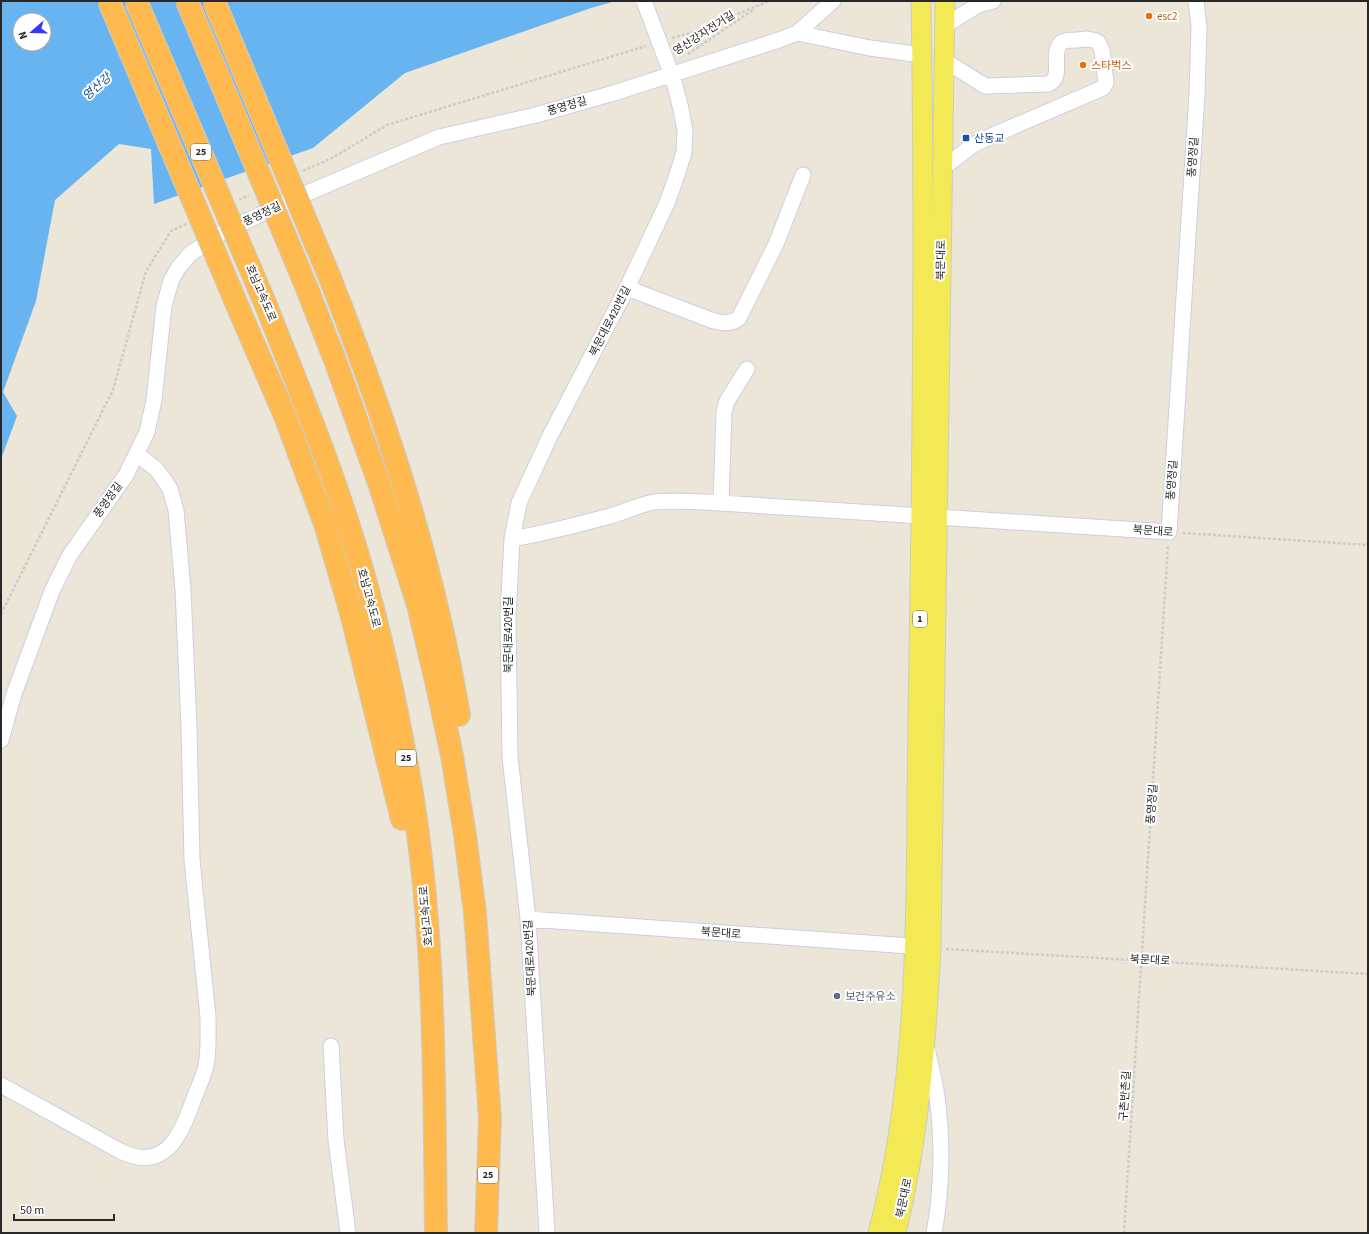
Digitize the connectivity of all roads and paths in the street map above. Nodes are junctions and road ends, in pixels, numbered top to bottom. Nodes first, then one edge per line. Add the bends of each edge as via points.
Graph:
1 (109, 1) edge
2 (136, 1) edge
3 (187, 1) edge
4 (214, 1) edge
5 (644, 1) edge
6 (833, 1) edge
7 (921, 1) edge
8 (993, 1) edge
9 (1196, 1) edge
10 (945, 2) edge
11 (757, 7) dead end
12 (944, 26) junction
13 (796, 33) junction
14 (922, 55) junction
15 (944, 60) junction
16 (670, 70) junction
17 (943, 168) junction
18 (803, 175) dead end
19 (627, 288) junction
20 (747, 369) dead end
21 (138, 454) junction
22 (721, 503) junction
23 (929, 516) junction
24 (1169, 532) junction
25 (512, 539) junction
26 (1368, 545) edge
27 (1, 740) edge
28 (528, 920) junction
29 (923, 947) junction
30 (1142, 960) junction
31 (1368, 974) edge
32 (926, 1043) junction
33 (331, 1046) dead end
34 (1, 1085) edge
35 (490, 1118) junction
36 (348, 1233) edge
37 (422, 1233) edge
38 (436, 1233) edge
39 (486, 1233) edge
40 (547, 1233) edge
41 (878, 1233) edge
42 (896, 1233) edge
43 (934, 1233) edge
44 (1124, 1233) edge

1 - 37 highway, bridge via 285,416 325,524 351,613 400,805 410,868 422,1084
2 - 38 highway, 호남고속도로 / 25, bridge via 265,303 321,444 348,524 382,645 408,771 424,892 434,1055
3 - 35 highway, 25, bridge via 335,360 380,486 418,605 438,690 465,835 475,913
4 - 35 highway, bridge via 364,365 426,560 445,638 471,790 489,921 494,1008
5 - 16 street, 북문대로420번길, bridge
6 - 13 street, 풍영정길
7 - 14 main road, 북문대로 / 1
8 - 12 street via 978,5
9 - 24 street, 풍영정길 via 1199,27 1197,95
10 - 12 main road, 북문대로 / 1
11 - 16 path, 영산강자전거길 via 686,55
12 - 15 main road, 북문대로 / 1
13 - 14 street via 870,48
13 - 16 street, 풍영정길
14 - 23 main road, 북문대로 / 1
15 - 17 main road, 북문대로 / 1
15 - 17 street via 984,86 1048,84 1053,82 1056,74 1057,49 1061,43 1090,38 1098,42 1102,50 1106,84 1103,88 978,142
16 - 19 street, 북문대로420번길 via 685,131 684,152 667,203
16 - 21 street, 풍영정길 via 536,114 439,137 284,203 218,235 190,254 171,281 164,306 154,400 147,432
17 - 23 main road, 북문대로 / 1
18 - 19 street via 776,244 739,318 735,321 724,323 711,320
19 - 25 street, 북문대로420번길 via 550,436 519,503
20 - 22 street via 727,401 724,412
21 - 27 street, 풍영정길 via 126,476 70,555 52,591 14,694
21 - 34 street via 164,478 176,510 188,696 192,860 208,1018 209,1042 205,1068 184,1126 176,1139 157,1155 145,1159 131,1157
22 - 23 street, 북문대로
22 - 25 street, 북문대로 via 654,502 546,533
23 - 24 street, 북문대로
23 - 29 main road, 북문대로 / 1
24 - 26 path, 북문대로
24 - 30 path, 풍영정길
25 - 28 street, 북문대로420번길 via 508,616 510,756
28 - 29 street, 북문대로
28 - 40 street, 북문대로420번길
29 - 30 path, 북문대로
29 - 32 main road, 북문대로 / 1
29 - 41 main road, 북문대로 / 1 via 902,1116 890,1188
30 - 31 path, 북문대로
30 - 44 path, 구촌반촌길
32 - 42 main road, 북문대로 / 1 via 917,1130
32 - 43 street via 937,1097 941,1144
33 - 36 street via 336,1140
35 - 39 highway, 25

